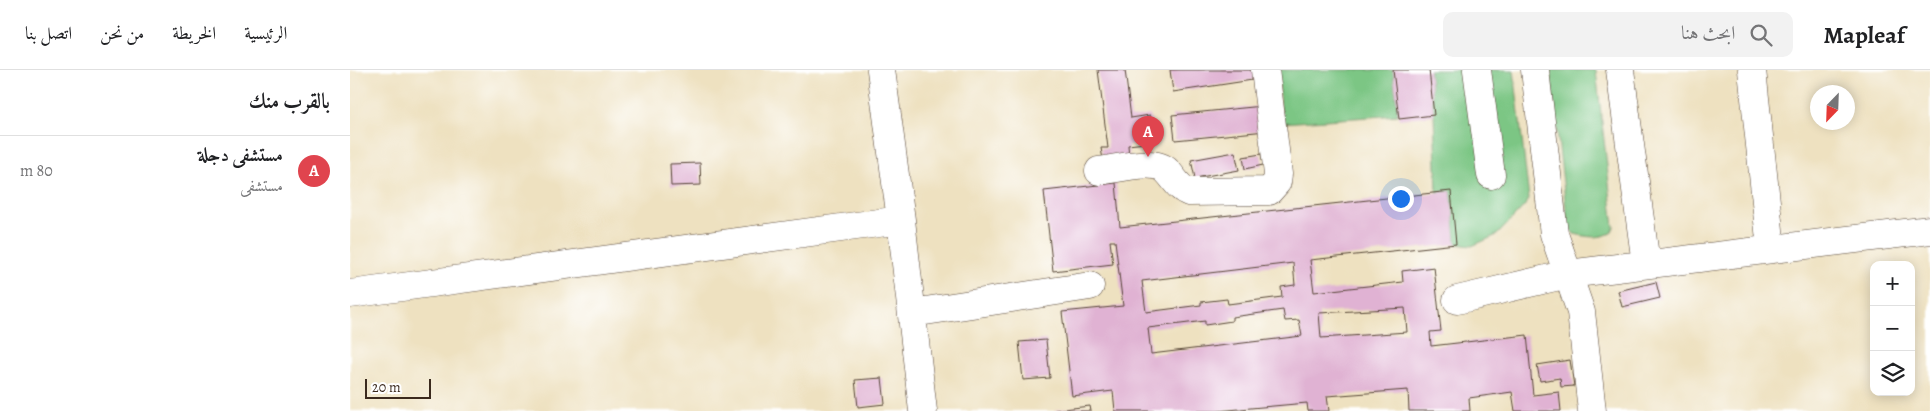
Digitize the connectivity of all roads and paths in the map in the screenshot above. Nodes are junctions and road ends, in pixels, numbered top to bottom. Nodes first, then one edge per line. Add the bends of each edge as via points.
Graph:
1 (881, 70) edge
2 (1265, 70) edge
3 (1477, 70) edge
4 (1535, 70) edge
5 (1620, 70) edge
6 (1752, 70) edge
7 (1099, 171) dead end
8 (1491, 175) dead end
9 (901, 220) junction
10 (1930, 230) edge
11 (1770, 249) junction
12 (1646, 264) junction
13 (1568, 274) junction
14 (1090, 286) dead end
15 (350, 294) edge
16 (1457, 300) dead end
17 (912, 313) junction
18 (923, 411) edge
19 (1592, 411) edge

1 - 9 street
2 - 7 street via 1278,174 1277,182 1269,191 1189,192 1179,186 1164,168 1156,165
3 - 8 street
4 - 13 street via 1554,234
5 - 12 street
6 - 11 street
9 - 15 street
9 - 17 street
10 - 11 street
11 - 12 street
12 - 13 street
13 - 16 street
13 - 19 street via 1581,312
14 - 17 street
17 - 18 street

